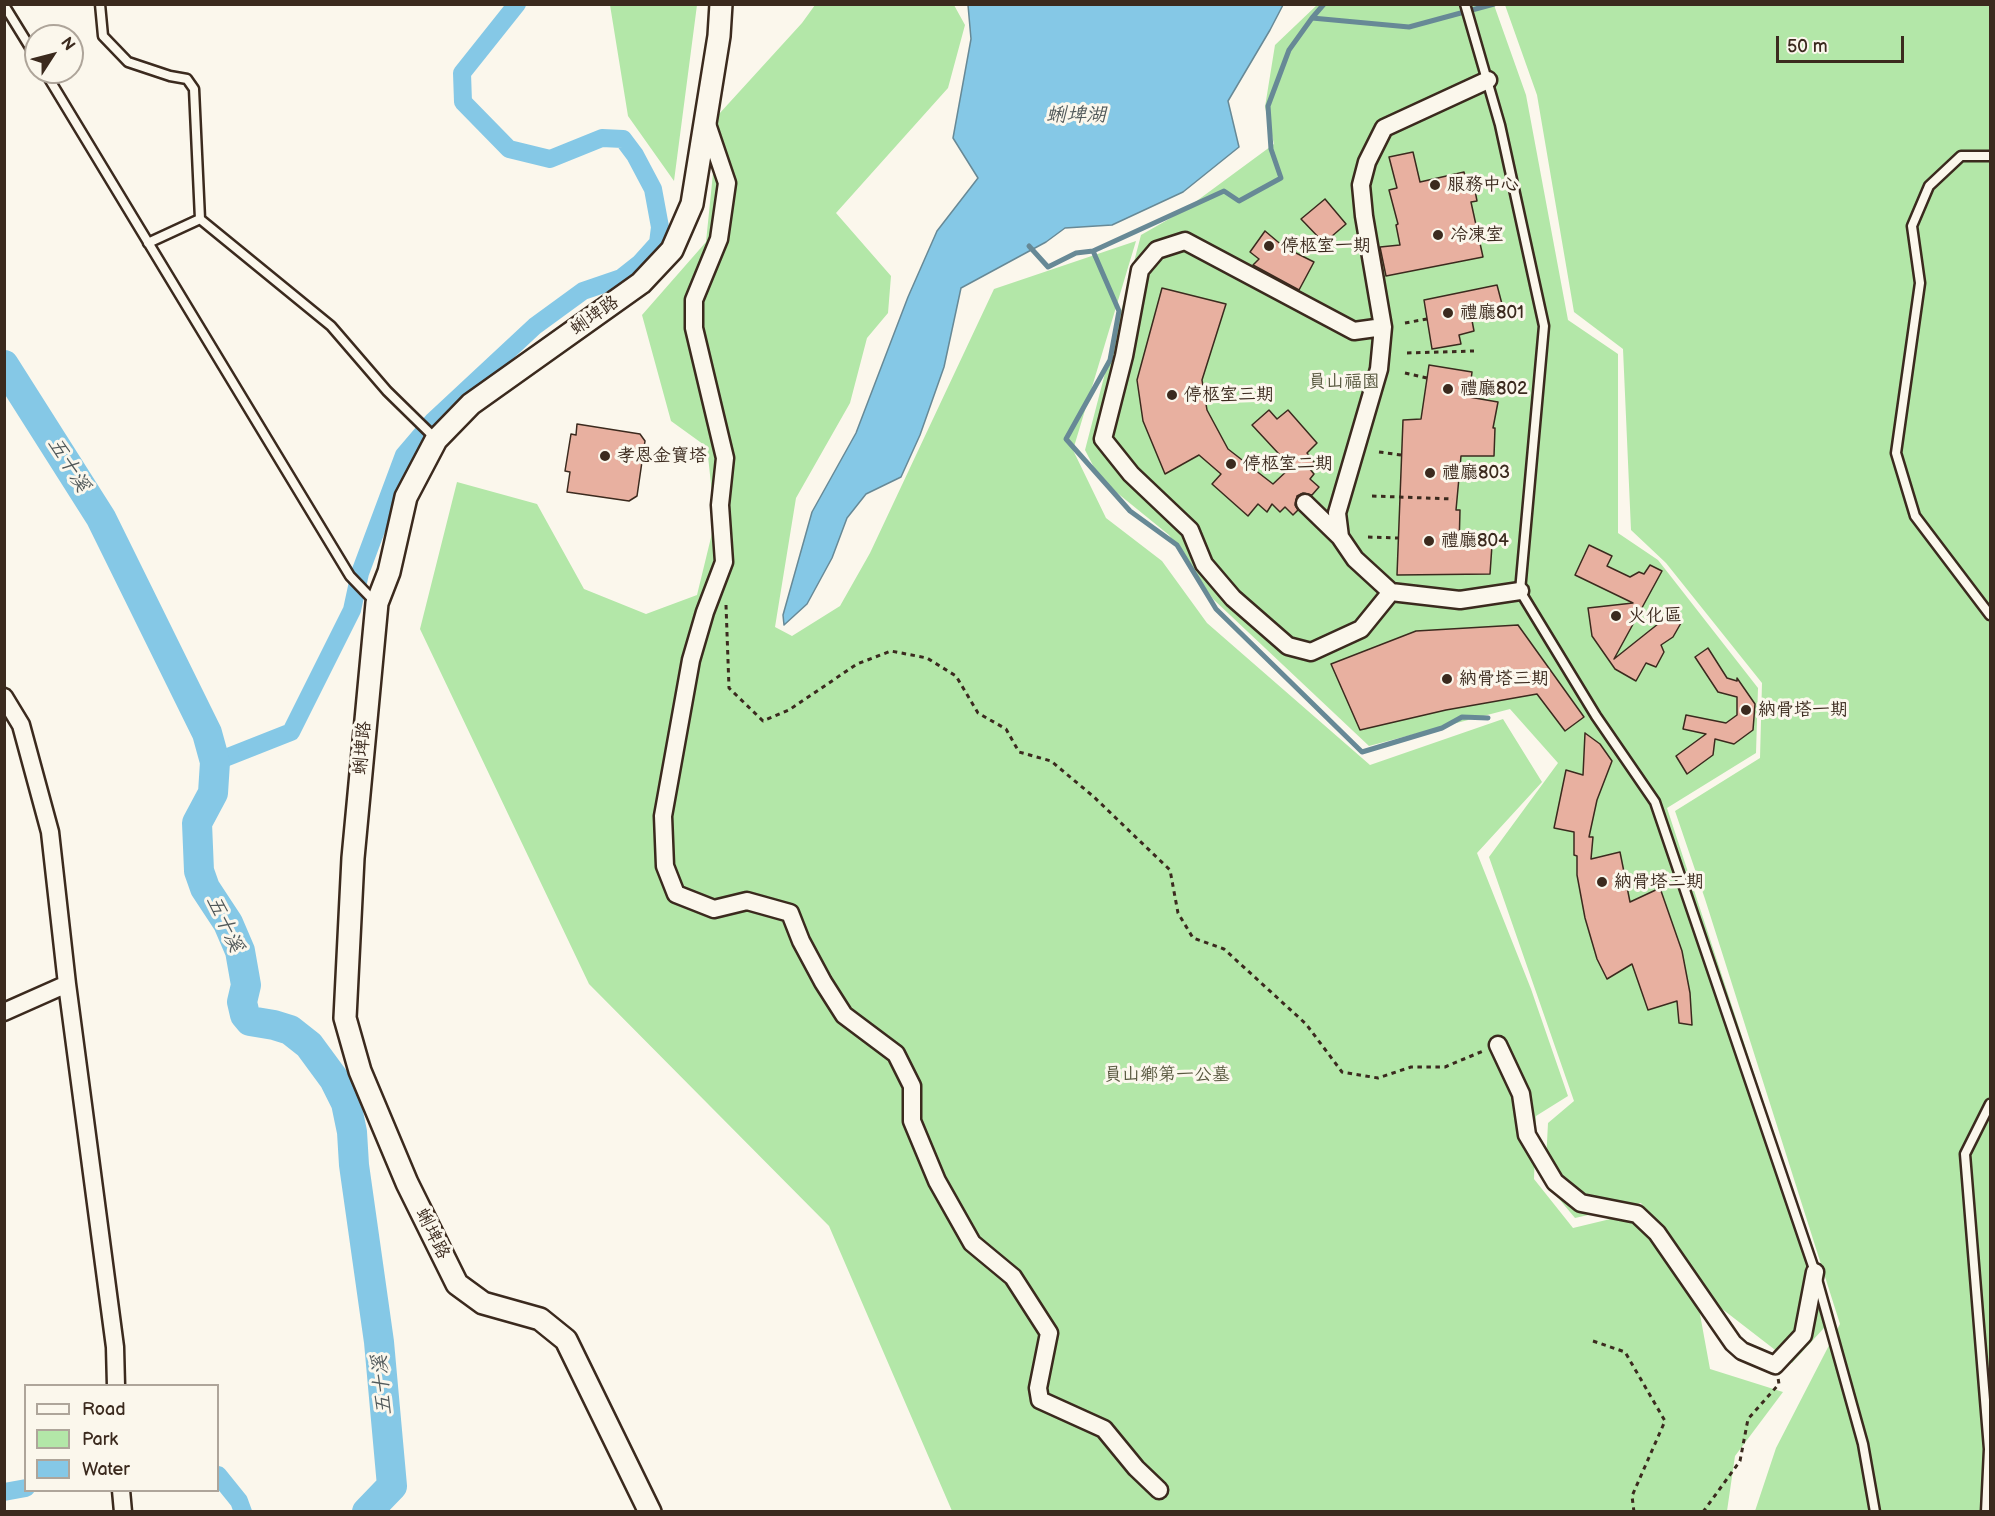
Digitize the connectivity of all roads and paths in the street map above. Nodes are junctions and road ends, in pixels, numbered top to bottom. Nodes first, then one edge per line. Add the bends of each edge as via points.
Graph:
1 (100, 4) edge
2 (721, 4) edge
3 (1465, 4) edge
4 (4, 5) edge
5 (24, 38) edge
6 (1488, 80) junction
7 (52, 84) edge
8 (706, 121) junction
9 (1990, 156) edge
10 (200, 219) junction
11 (148, 243) junction
12 (1427, 320) dead end
13 (1405, 323) dead end
14 (1383, 327) junction
15 (1474, 351) dead end
16 (1407, 353) dead end
17 (1405, 373) dead end
18 (1427, 378) dead end
19 (436, 440) junction
20 (1379, 452) dead end
21 (1401, 455) dead end
22 (1371, 496) dead end
23 (1453, 499) dead end
24 (1305, 502) dead end
25 (1340, 537) junction
26 (1368, 537) dead end
27 (1398, 538) dead end
28 (1520, 591) junction
29 (1391, 592) junction
30 (725, 596) dead end
31 (377, 603) junction
32 (1990, 615) edge
33 (4, 697) edge
34 (68, 984) junction
35 (4, 1012) edge
36 (1498, 1045) joint
37 (1990, 1104) edge
38 (1815, 1272) junction
39 (1593, 1341) dead end
40 (1775, 1365) junction
41 (116, 1384) edge
42 (1159, 1490) dead end
43 (121, 1492) edge
44 (123, 1512) edge
45 (650, 1512) edge
46 (1634, 1512) edge
47 (1703, 1512) edge
48 (1875, 1512) edge
49 (1986, 1512) edge

1 - 10 lane via 103,36 128,62 187,79 194,88
2 - 8 street, 蜊埤路
3 - 6 lane
4 - 5 lane
6 - 14 street via 1384,128 1367,162 1361,185 1364,216
6 - 28 lane via 1544,326
7 - 11 lane
8 - 19 street, 蜊埤路 via 692,204 672,250 641,283 471,404
8 - 42 street via 727,183 719,239 694,300 694,328 725,458 720,505 724,562 691,660 663,816 665,866 676,894 714,909 747,901 790,913 801,941 844,1015 896,1054 912,1086 912,1121 937,1181 972,1243 1013,1277 1049,1333 1038,1388 1040,1400 1104,1429
9 - 32 lane via 1961,156 1929,186 1912,226 1920,283 1896,453 1915,516
10 - 11 lane
10 - 19 lane via 331,326
11 - 31 lane via 350,576
12 - 13 path
14 - 25 street via 1379,369 1337,513
14 - 29 street via 1354,331 1185,241 1157,250 1140,270 1103,438 1131,474 1190,530 1204,564 1233,598 1288,646 1311,652 1361,630
15 - 16 path
17 - 18 path
19 - 31 street, 蜊埤路 via 406,497 389,572
20 - 21 path
22 - 23 path
24 - 25 street
25 - 29 street via 1355,559
26 - 27 path
28 - 29 street via 1460,600
28 - 38 lane via 1596,716 1655,802
30 - 36 path via 729,688 762,721 789,710 857,664 891,651 927,658 956,676 978,713 1006,729 1019,752 1051,761 1170,870 1178,913 1193,938 1224,949 1306,1024 1342,1072 1378,1078 1411,1067 1445,1067
31 - 45 street, 蜊埤路 via 353,858 345,1018 360,1071 407,1183 457,1284 483,1303 540,1319 566,1340
33 - 34 street via 21,725 50,832
34 - 35 street
34 - 41 street via 115,1347
36 - 40 street via 1521,1094 1527,1135 1555,1182 1581,1203 1637,1214 1657,1233 1732,1343
37 - 49 lane via 1965,1154 1989,1449
38 - 40 street via 1803,1335
38 - 48 lane via 1863,1444
39 - 46 path via 1625,1352 1665,1420 1632,1496
40 - 47 path via 1779,1384 1748,1419 1740,1461
43 - 44 street

